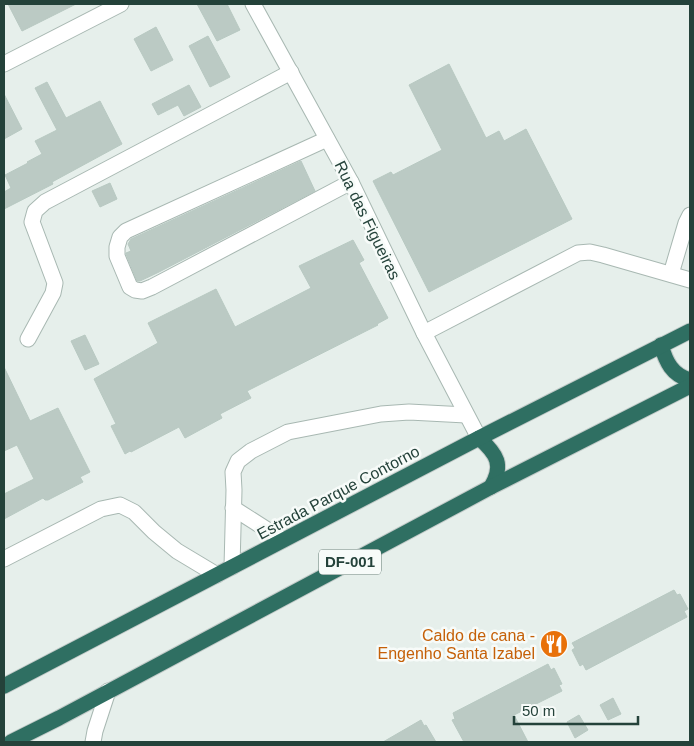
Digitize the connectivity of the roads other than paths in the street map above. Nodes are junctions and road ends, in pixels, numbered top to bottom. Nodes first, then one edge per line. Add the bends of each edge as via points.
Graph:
1 (121, 4) edge
2 (254, 4) edge
3 (4, 64) edge
4 (290, 72) junction
5 (327, 139) junction
6 (351, 182) junction
7 (690, 215) edge
8 (671, 274) junction
9 (690, 280) edge
10 (690, 331) edge
11 (424, 333) junction
12 (28, 339) dead end
13 (661, 345) junction
14 (690, 380) edge
15 (690, 386) edge
16 (466, 415) junction
17 (479, 438) junction
18 (491, 487) junction
19 (233, 508) junction
20 (283, 540) junction
21 (4, 559) edge
22 (232, 567) junction
23 (217, 575) junction
24 (4, 686) edge
25 (108, 692) junction
26 (12, 742) edge
27 (93, 742) edge

1 - 3 street
2 - 4 street, Rua das Figueiras
4 - 5 street, Rua das Figueiras
4 - 12 street via 45,202 35,211 32,222 55,283 53,293
5 - 6 street, Rua das Figueiras
5 - 6 street via 126,232 120,238 117,256 130,287 142,291 152,287
6 - 11 street, Rua das Figueiras
7 - 8 street
8 - 9 street
8 - 11 street via 590,252 578,253
10 - 13 highway, Estrada Parque Contorno
11 - 16 street, Rua das Figueiras
13 - 14 highway via 672,370
13 - 17 highway, Estrada Parque Contorno
15 - 18 highway, DF-001
16 - 17 street, Rua das Figueiras
16 - 19 street via 409,412 288,432 238,461 233,472
17 - 18 highway via 493,451 497,460 496,479
17 - 20 highway, Estrada Parque Contorno
18 - 25 highway, DF-001
19 - 20 street
19 - 22 street
20 - 22 highway, Estrada Parque Contorno
21 - 23 street via 101,510 120,505 134,512 177,551
22 - 23 highway, Estrada Parque Contorno
23 - 24 highway, Estrada Parque Contorno
25 - 26 highway, DF-001
25 - 27 street

